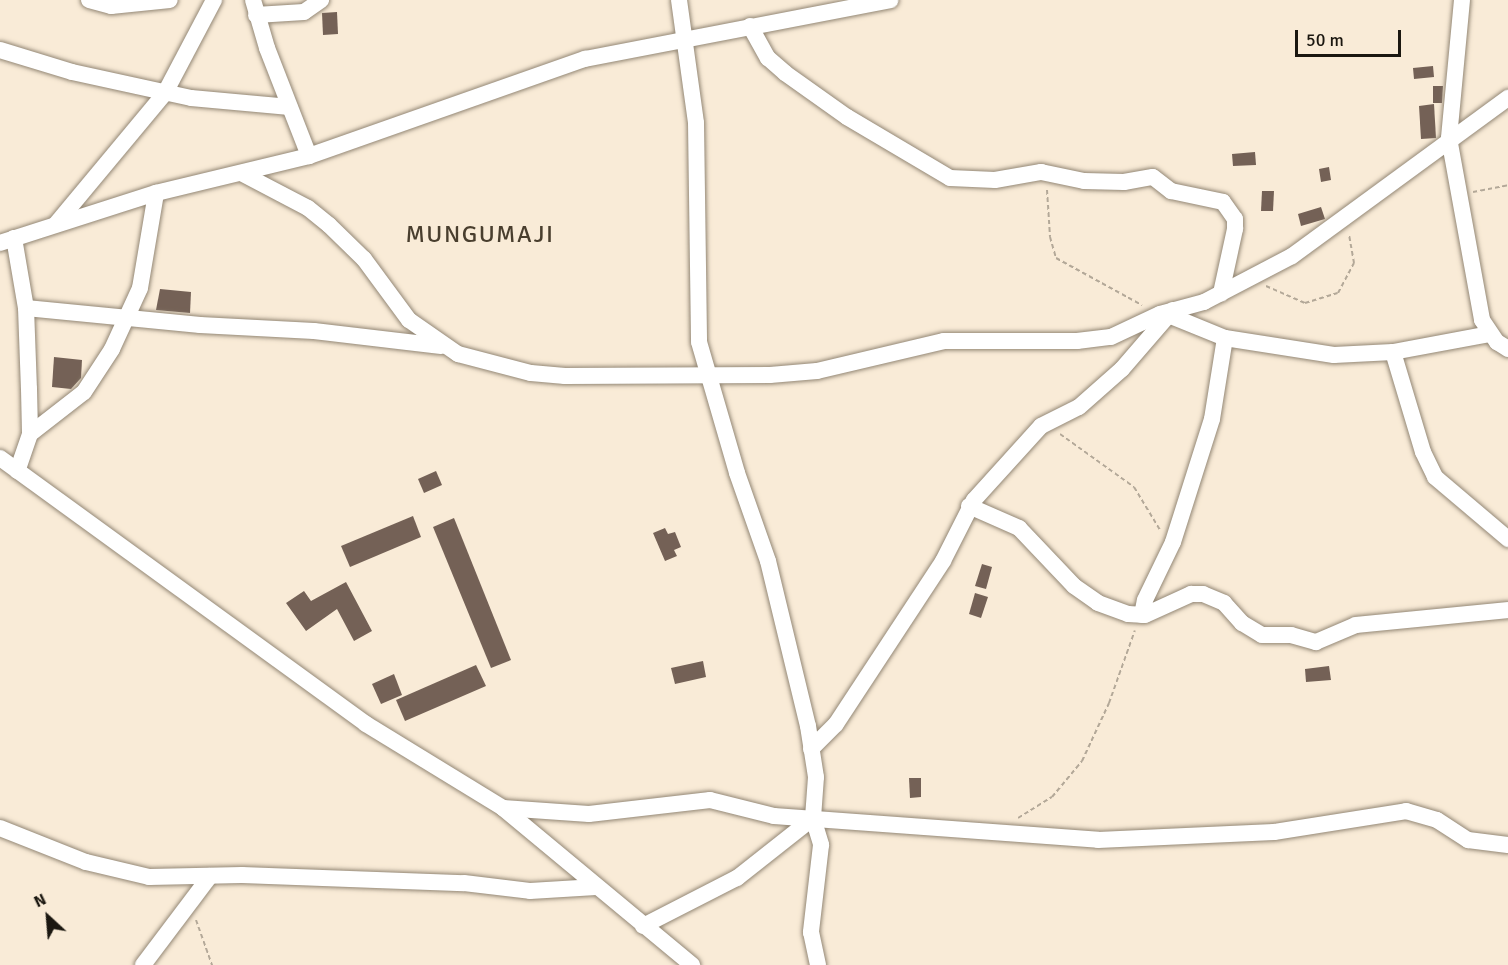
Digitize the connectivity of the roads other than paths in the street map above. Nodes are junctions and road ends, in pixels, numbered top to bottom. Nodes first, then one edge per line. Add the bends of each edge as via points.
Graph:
1 (89, 0) edge
2 (170, 0) edge
3 (214, 0) edge
4 (321, 0) edge
5 (679, 0) edge
6 (890, 0) edge
7 (1462, 0) edge
8 (255, 8) edge
9 (750, 26) junction
10 (686, 37) junction
11 (0, 50) edge
12 (165, 93) junction
13 (1508, 98) edge
14 (290, 107) junction
15 (1449, 138) junction
16 (309, 156) junction
17 (243, 174) junction
18 (156, 193) junction
19 (55, 225) junction
20 (7, 240) edge
21 (1221, 293) junction
22 (26, 308) junction
23 (1168, 313) junction
24 (127, 318) junction
25 (1490, 334) junction
26 (1225, 338) junction
27 (442, 346) junction
28 (1508, 349) edge
29 (1393, 351) junction
30 (708, 375) junction
31 (30, 434) junction
32 (0, 458) edge
33 (17, 471) junction
34 (969, 506) junction
35 (1508, 538) edge
36 (1508, 610) edge
37 (1142, 615) junction
38 (811, 749) junction
39 (502, 808) junction
40 (813, 818) junction
41 (0, 828) edge
42 (1508, 845) edge
43 (210, 876) junction
44 (596, 887) junction
45 (643, 926) junction
46 (143, 965) edge
47 (692, 965) edge
48 (818, 965) edge

1 - 2 street via 111,6
3 - 12 street
4 - 8 street via 304,12
5 - 10 street
6 - 9 street
7 - 15 street
8 - 14 street
9 - 10 street
9 - 21 street via 768,58 785,73 847,117 950,178 995,180 1047,172 1084,181 1158,178 1171,191 1223,202 1235,219 1235,229
10 - 16 street via 585,59 511,82
10 - 30 street via 696,123 699,342
11 - 12 street via 72,72
12 - 14 street
12 - 19 street
13 - 15 street
14 - 16 street
15 - 21 street via 1292,256
15 - 25 street via 1477,301
16 - 17 street
17 - 18 street
17 - 27 street via 308,208 345,239 409,320
18 - 19 street
18 - 24 street via 140,288
19 - 20 street
20 - 22 street
21 - 23 street
22 - 24 street
22 - 31 street
23 - 26 street
23 - 30 street via 1111,337 1092,340 944,341 802,373
23 - 34 street via 1093,396 1041,426
24 - 27 street via 314,331
24 - 31 street via 84,392
25 - 28 street
25 - 29 street
26 - 29 street via 1334,355
26 - 37 street via 1212,419 1171,548 1145,600
27 - 30 street via 474,360 531,373 598,378
29 - 35 street via 1423,452 1435,477
30 - 38 street via 782,608
31 - 33 street
32 - 33 street
33 - 39 street via 366,724
34 - 37 street via 1001,517 1027,534 1068,580 1098,603
34 - 38 street via 943,561 836,724
36 - 37 street via 1356,625 1316,642 1292,635 1262,635 1251,630 1224,603 1203,594 1191,594
38 - 40 street via 816,777
39 - 40 street via 590,814 710,800 765,814
39 - 44 street
40 - 42 street via 1098,840 1294,830 1406,811 1437,820 1468,840
40 - 45 street via 738,878
40 - 48 street via 821,845 812,932
41 - 43 street via 86,862 149,877
43 - 44 street via 464,883 530,891
43 - 46 street
44 - 45 street
45 - 47 street

